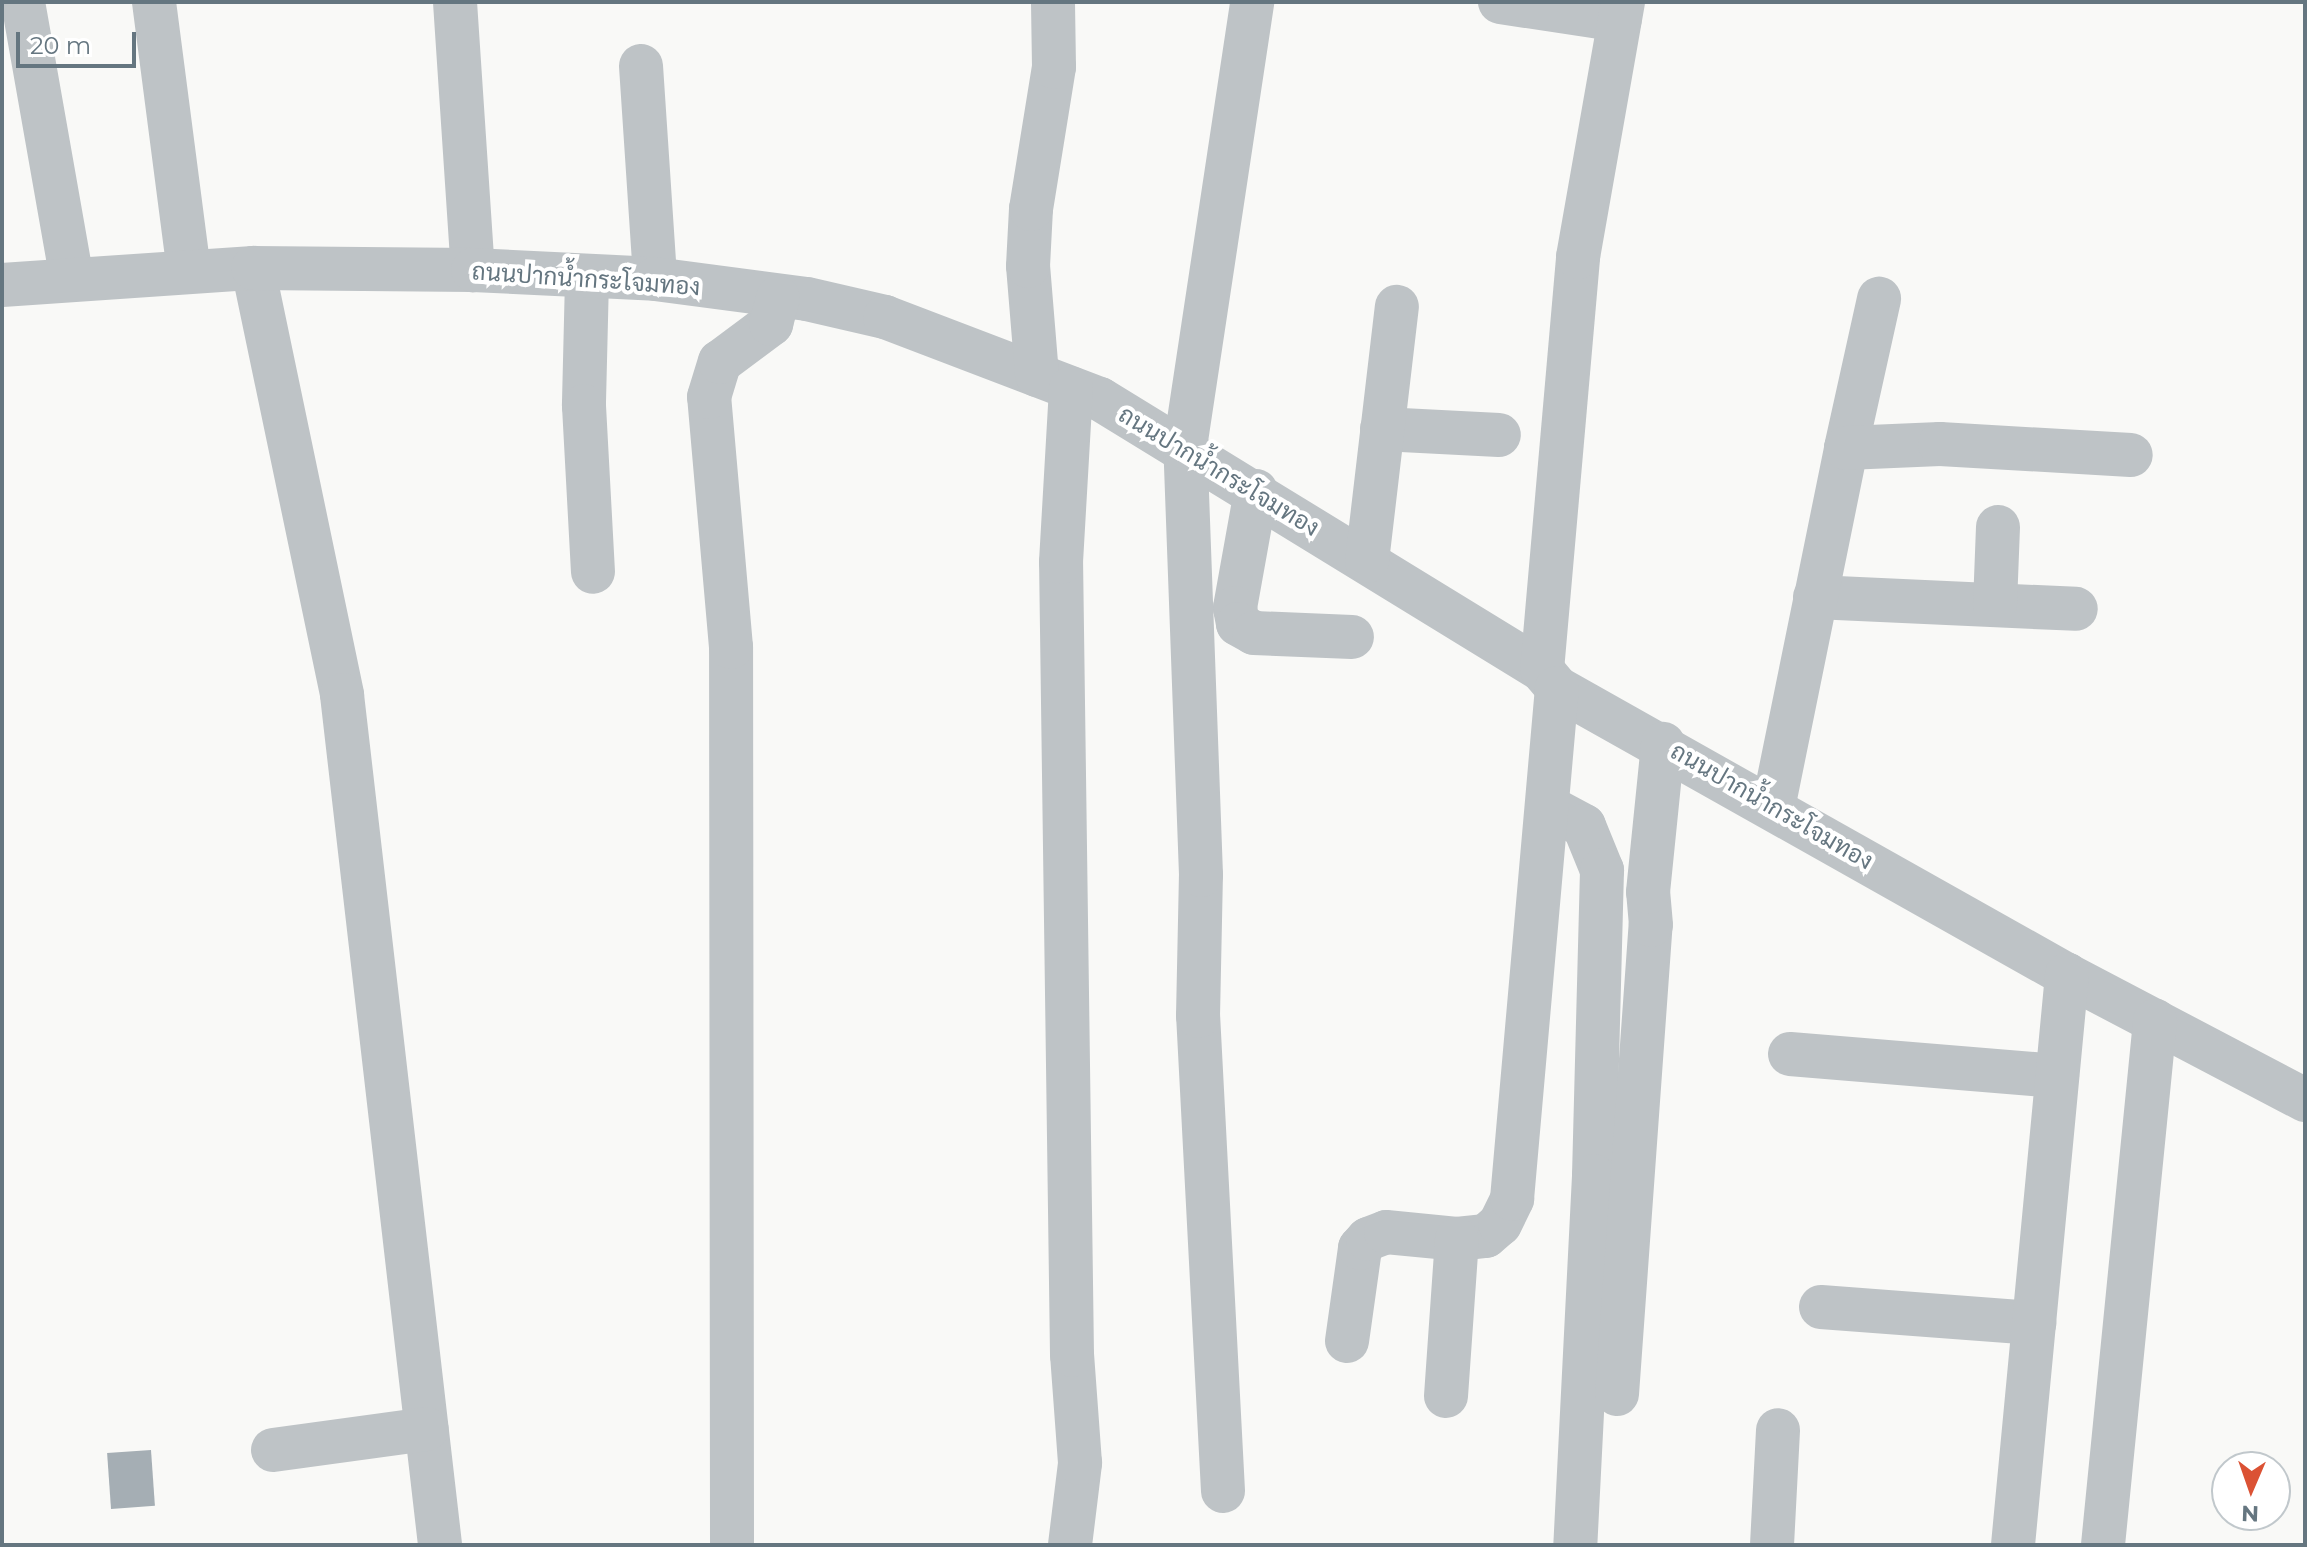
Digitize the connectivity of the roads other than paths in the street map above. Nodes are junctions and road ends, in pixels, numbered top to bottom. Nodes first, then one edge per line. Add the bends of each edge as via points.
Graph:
1 (23, 2) edge
2 (154, 2) edge
3 (455, 2) edge
4 (1053, 2) edge
5 (1252, 2) edge
6 (1500, 2) edge
7 (1622, 11) edge
8 (641, 66) dead end
9 (253, 268) junction
10 (473, 270) junction
11 (189, 272) junction
12 (587, 279) junction
13 (655, 279) junction
14 (72, 280) junction
15 (2, 285) edge
16 (778, 298) junction
17 (1879, 299) dead end
18 (1397, 307) dead end
19 (1054, 382) junction
20 (1382, 429) junction
21 (1499, 435) dead end
22 (1185, 447) junction
23 (1846, 448) junction
24 (2131, 455) dead end
25 (1256, 491) junction
26 (1998, 527) dead end
27 (1367, 561) junction
28 (593, 572) dead end
29 (1815, 597) junction
30 (1995, 605) junction
31 (2076, 609) dead end
32 (1352, 637) dead end
33 (1550, 679) junction
34 (1663, 744) junction
35 (1547, 806) junction
36 (1773, 808) junction
37 (2067, 975) junction
38 (2155, 1021) junction
39 (1790, 1054) dead end
40 (2057, 1076) junction
41 (2305, 1100) edge
42 (1457, 1239) junction
43 (1821, 1307) dead end
44 (2034, 1323) junction
45 (1347, 1341) dead end
46 (1617, 1394) dead end
47 (1446, 1396) dead end
48 (427, 1429) junction
49 (1778, 1430) dead end
50 (273, 1450) dead end
51 (1223, 1491) dead end
52 (440, 1545) edge
53 (732, 1545) edge
54 (1070, 1545) edge
55 (1575, 1545) edge
56 (1772, 1545) edge
57 (2013, 1545) edge
58 (2103, 1545) edge

1 - 14 street
2 - 11 street
3 - 10 street
4 - 19 street via 1054,67 1031,209 1028,266
5 - 22 street
6 - 7 street
7 - 33 street via 1578,257
8 - 13 street
9 - 10 street, ถนนปากน้ำกระโจมทอง
9 - 11 street, ถนนปากน้ำกระโจมทอง
9 - 48 street via 342,695
10 - 12 street, ถนนปากน้ำกระโจมทอง
11 - 14 street, ถนนปากน้ำกระโจมทอง
12 - 13 street, ถนนปากน้ำกระโจมทอง
12 - 28 street via 584,406
13 - 16 street, ถนนปากน้ำกระโจมทอง
14 - 15 street, ถนนปากน้ำกระโจมทอง
16 - 19 street, ถนนปากน้ำกระโจมทอง via 807,299 885,317
16 - 53 street via 771,324 720,362 709,397 731,647
17 - 23 street
18 - 20 street
19 - 22 street, ถนนปากน้ำกระโจมทอง
19 - 54 street via 1072,1355 1080,1463
20 - 21 street
20 - 27 street
22 - 25 street, ถนนปากน้ำกระโจมทอง
22 - 51 street via 1201,875 1198,1016
23 - 24 street via 1940,444
23 - 29 street
25 - 27 street, ถนนปากน้ำกระโจมทอง
25 - 32 street via 1235,608 1238,624 1254,633
26 - 30 street
27 - 33 street, ถนนปากน้ำกระโจมทอง
29 - 30 street
29 - 36 street
30 - 31 street
33 - 34 street, ถนนปากน้ำกระโจมทอง
33 - 35 street
34 - 36 street, ถนนปากน้ำกระโจมทอง
34 - 46 street via 1648,892 1651,925
35 - 42 street via 1512,1199 1500,1224 1486,1236
35 - 55 street via 1584,826 1602,870 1594,1176
36 - 37 street, ถนนปากน้ำกระโจมทอง
37 - 38 street, ถนนปากน้ำกระโจมทอง
37 - 40 street
38 - 41 street, ถนนปากน้ำกระโจมทอง
38 - 58 street
39 - 40 street
40 - 44 street
42 - 45 street via 1386,1232 1368,1239 1360,1248
42 - 47 street
43 - 44 street
44 - 57 street
48 - 50 street
48 - 52 street
49 - 56 street

